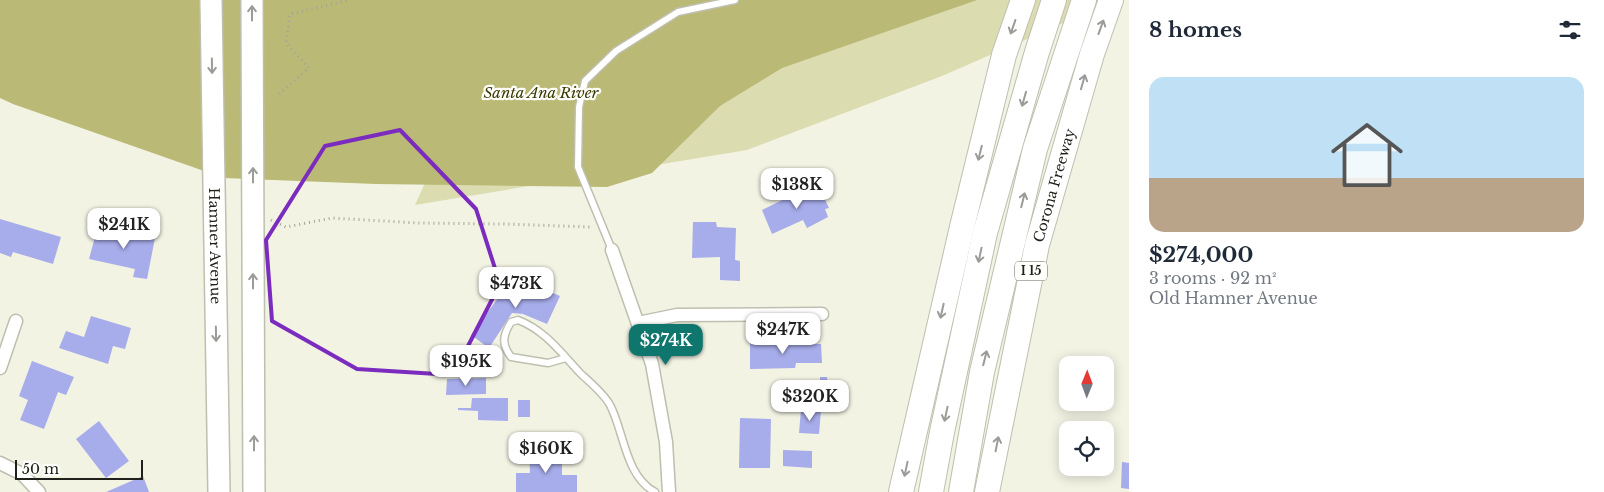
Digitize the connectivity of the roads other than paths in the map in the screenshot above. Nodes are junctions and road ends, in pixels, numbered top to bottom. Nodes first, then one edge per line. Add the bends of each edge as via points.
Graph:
1 (211, 0) edge
2 (252, 0) edge
3 (736, 0) edge
4 (1023, 0) edge
5 (1054, 0) edge
6 (1084, 0) edge
7 (1111, 0) edge
8 (612, 250) joint
9 (822, 314) dead end
10 (16, 321) dead end
11 (638, 323) junction
12 (566, 358) junction
13 (0, 368) edge
14 (0, 463) edge
15 (39, 492) edge
16 (218, 492) edge
17 (254, 492) edge
18 (655, 492) edge
19 (669, 492) edge
20 (901, 492) edge
21 (931, 492) edge
22 (961, 492) edge
23 (987, 492) edge

1 -> 16 main road, Hamner Avenue
17 -> 2 main road via 259,221
3 - 8 lane via 678,12 616,51 585,81 579,107 578,167
4 -> 20 highway via 1004,55
5 -> 21 highway via 985,233
22 -> 6 highway via 982,372 1035,149
23 -> 7 highway, Corona Freeway / I 15 via 1037,245 1092,54
8 - 11 street
9 - 11 street via 676,315
10 - 13 street
11 - 19 street via 652,364 666,442
12 - 12 lane via 536,329 518,320 511,322 503,339 504,349 511,357 548,363
12 - 18 lane via 610,404 631,464
14 - 15 street via 22,474

